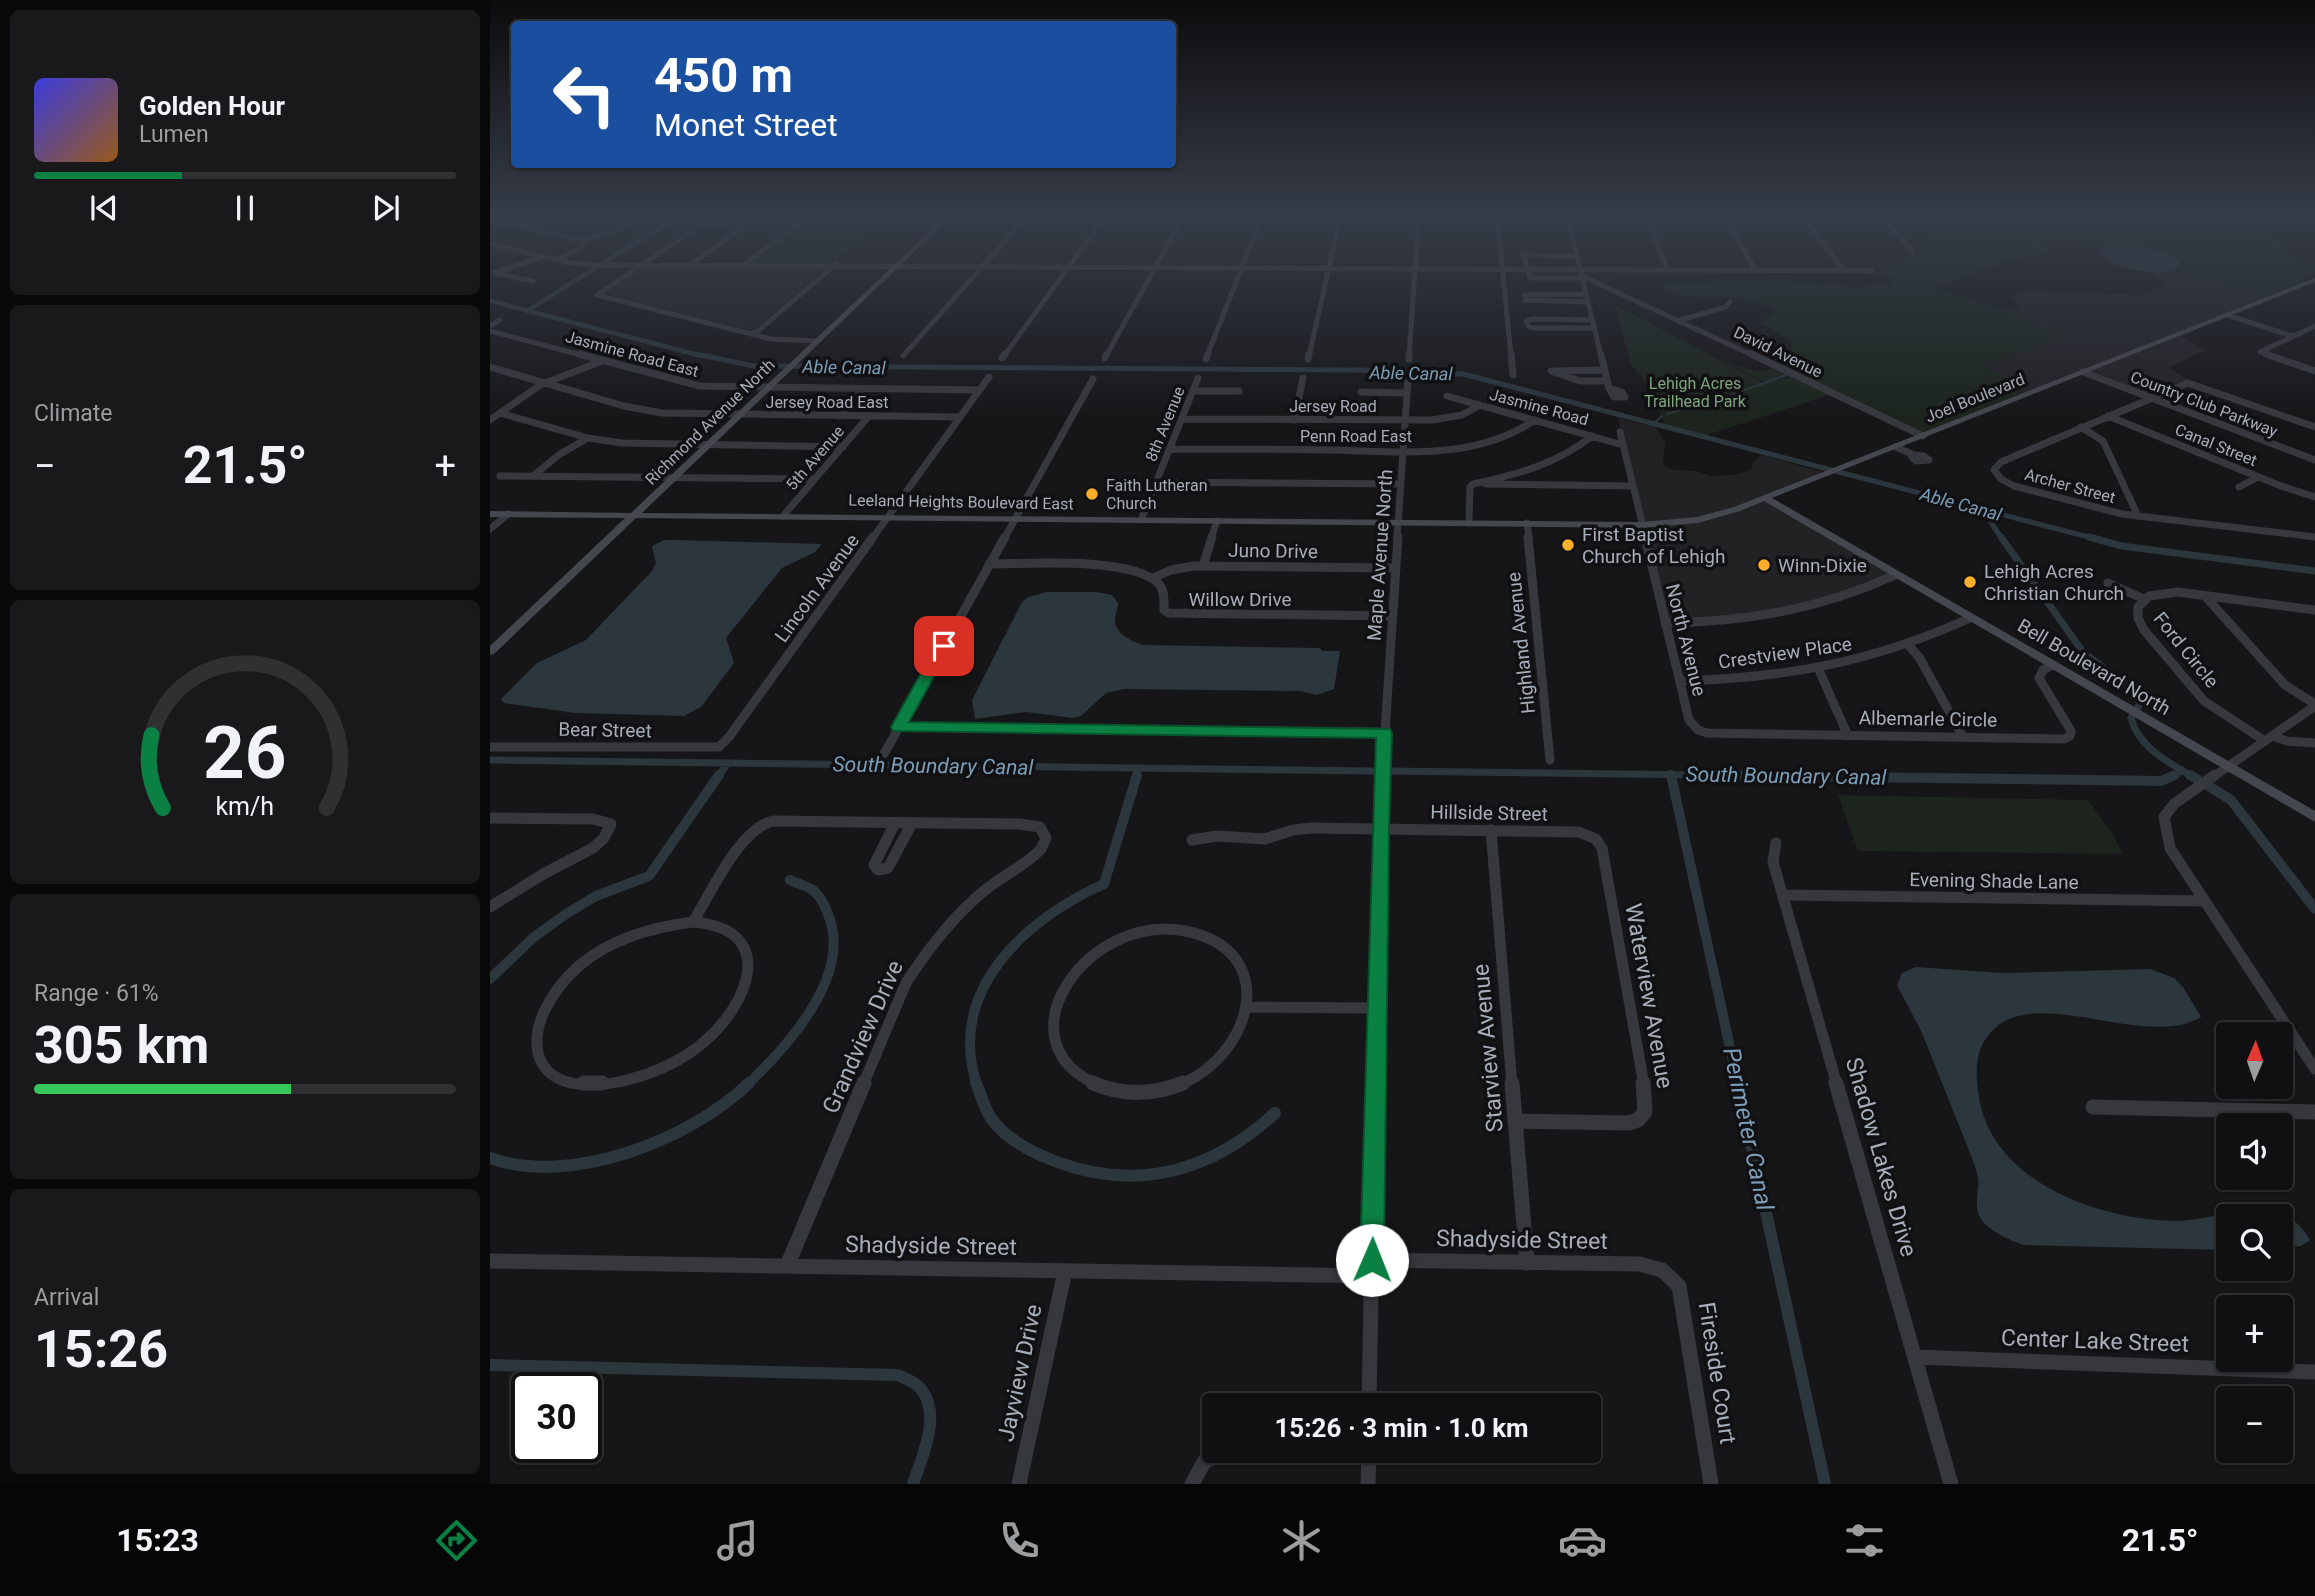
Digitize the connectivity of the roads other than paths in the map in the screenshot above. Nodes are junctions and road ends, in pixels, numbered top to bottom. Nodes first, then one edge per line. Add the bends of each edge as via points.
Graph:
1 (613, 283) edge
2 (813, 283) edge
3 (878, 283) edge
4 (968, 283) edge
5 (1057, 283) edge
6 (1146, 283) edge
7 (1235, 283) edge
8 (1325, 283) edge
9 (1415, 283) edge
10 (1504, 283) edge
11 (1583, 283) edge
12 (1596, 283) edge
13 (2307, 283) edge
14 (1586, 294) junction
15 (1588, 302) junction
16 (1730, 302) dead end
17 (2227, 315) junction
18 (490, 317) edge
19 (1592, 320) junction
20 (1680, 320) junction
21 (2315, 326) edge
22 (490, 328) edge
23 (1594, 328) junction
24 (751, 334) junction
25 (2292, 336) junction
26 (817, 341) junction
27 (903, 356) dead end
28 (1002, 358) dead end
29 (1105, 358) dead end
30 (1206, 359) dead end
31 (1308, 359) dead end
32 (1409, 359) dead end
33 (602, 361) junction
34 (490, 367) edge
35 (787, 370) joint
36 (1604, 370) junction
37 (2315, 371) edge
38 (2083, 372) junction
39 (1513, 374) dead end
40 (989, 377) dead end
41 (1198, 378) dead end
42 (1303, 378) dead end
43 (1093, 379) dead end
44 (1408, 380) dead end
45 (547, 383) junction
46 (768, 388) junction
47 (863, 389) junction
48 (980, 390) junction
49 (1193, 391) junction
50 (1239, 391) dead end
51 (1361, 392) dead end
52 (1408, 393) junction
53 (1447, 396) dead end
54 (2149, 398) junction
55 (1480, 405) junction
56 (500, 413) junction
57 (739, 415) junction
58 (839, 416) junction
59 (868, 416) junction
60 (2108, 416) junction
61 (960, 417) junction
62 (1182, 419) junction
63 (490, 420) edge
64 (1294, 420) junction
65 (1535, 420) junction
66 (1405, 421) junction
67 (2081, 427) junction
68 (2315, 427) edge
69 (1620, 432) dead end
70 (1592, 436) junction
71 (1923, 436) junction
72 (588, 438) junction
73 (708, 445) junction
74 (1623, 445) junction
75 (843, 447) junction
76 (1896, 447) junction
77 (1170, 449) junction
78 (1404, 451) junction
79 (1914, 455) dead end
80 (2315, 460) edge
81 (1846, 467) joint
82 (500, 476) dead end
83 (533, 476) junction
84 (2258, 477) junction
85 (674, 478) junction
86 (815, 479) junction
87 (1157, 482) junction
88 (1478, 483) junction
89 (1401, 484) junction
90 (1633, 486) junction
91 (2239, 487) dead end
92 (2315, 496) edge
93 (1765, 498) junction
94 (490, 514) edge
95 (508, 514) junction
96 (633, 515) junction
97 (783, 516) junction
98 (2138, 516) junction
99 (887, 518) junction
100 (1014, 519) junction
101 (1142, 520) junction
102 (1217, 521) junction
103 (1398, 522) junction
104 (1469, 523) junction
105 (1527, 523) junction
106 (1642, 524) junction
107 (490, 529) edge
108 (2315, 537) edge
109 (989, 564) junction
110 (1203, 566) junction
111 (1395, 568) junction
112 (1895, 575) junction
113 (1153, 578) junction
114 (2108, 583) dead end
115 (2205, 596) junction
116 (2144, 599) junction
117 (2311, 609) edge
118 (1392, 616) junction
119 (1970, 618) junction
120 (2315, 618) edge
121 (1665, 623) junction
122 (1909, 646) junction
123 (490, 652) edge
124 (2052, 665) junction
125 (1819, 670) junction
126 (1680, 681) junction
127 (2315, 705) edge
128 (898, 727) junction
129 (1698, 730) joint
130 (1384, 733) junction
131 (1848, 736) junction
132 (1963, 737) junction
133 (2268, 739) junction
134 (2315, 743) edge
135 (490, 747) edge
136 (719, 747) joint
137 (884, 754) dead end
138 (1550, 760) dead end
139 (2227, 766) junction
140 (490, 817) edge
141 (2315, 817) edge
142 (895, 823) junction
143 (912, 823) junction
144 (1380, 829) junction
145 (1491, 830) junction
146 (1596, 839) joint
147 (1192, 840) dead end
148 (1776, 843) dead end
149 (1783, 895) junction
150 (2204, 901) junction
151 (490, 907) edge
152 (693, 922) junction
153 (1248, 1007) junction
154 (1376, 1008) junction
155 (2315, 1069) edge
156 (2093, 1107) dead end
157 (2315, 1112) edge
158 (1515, 1121) junction
159 (1372, 1260) junction
160 (490, 1261) edge
161 (1527, 1263) junction
162 (787, 1266) junction
163 (1065, 1271) junction
164 (1669, 1273) joint
165 (1371, 1276) junction
166 (1915, 1357) junction
167 (2315, 1372) edge
168 (1369, 1393) edge
169 (1202, 1463) edge
170 (1369, 1463) edge
171 (1019, 1484) edge
172 (1192, 1484) edge
173 (1368, 1484) edge
174 (1712, 1484) edge
175 (1951, 1484) edge

1 - 24 street via 597,295
2 - 24 street
3 - 26 main road, Richmond Avenue North
4 - 27 street
5 - 28 street
6 - 29 street
7 - 30 street
8 - 31 street
9 - 32 street
10 - 39 street
11 - 14 street
12 - 20 street, David Avenue
13 - 17 main road, Joel Boulevard
14 - 15 street
14 - 15 street via 1525,298
15 - 19 street
16 - 20 street
17 - 25 street
17 - 38 main road, Joel Boulevard
18 - 22 street via 500,320
19 - 23 street
19 - 23 street via 1526,321 1528,328
20 - 71 street, David Avenue
21 - 25 street
22 - 33 street, Jasmine Road East
23 - 36 street
24 - 26 street
25 - 37 street via 2260,352
26 - 35 main road, Richmond Avenue North
33 - 45 street
33 - 46 street, Jasmine Road East via 691,385
34 - 45 street, Jersey Road East
35 - 46 main road, Richmond Avenue North
36 - 36 street via 1551,371 1608,385
38 - 54 street, Country Club Parkway
38 - 71 main road, Joel Boulevard
40 - 48 street, Lincoln Avenue
41 - 49 street, 8th Avenue
42 - 64 street
43 - 100 street
44 - 52 street, Maple Avenue North
45 - 56 street
45 - 57 street, Jersey Road East via 652,412
46 - 47 street, Jasmine Road East
46 - 57 main road, Richmond Avenue North
47 - 48 street, Jasmine Road East
47 - 58 street, 5th Avenue
48 - 61 street, Lincoln Avenue
49 - 50 street
49 - 62 street, 8th Avenue
51 - 52 street
52 - 66 street, Maple Avenue North
53 - 55 street, Jasmine Road
54 - 60 street, Archer Street
54 - 68 street, Archer Street via 2188,383
54 - 80 street, Country Club Parkway
55 - 65 street, Jasmine Road
55 - 66 street, Jersey Road via 1452,418
56 - 63 street
56 - 72 street
57 - 58 street, Jersey Road East
57 - 73 main road, Richmond Avenue North
58 - 59 street, Jersey Road East
59 - 61 street, Jersey Road East
59 - 75 street, 5th Avenue
60 - 67 street, Archer Street
60 - 84 street, Canal Street
61 - 99 street, Lincoln Avenue
62 - 64 street, Jersey Road
62 - 77 street, 8th Avenue
64 - 66 street, Jersey Road
65 - 70 street, Jasmine Road
65 - 78 street, Penn Road East via 1483,445
66 - 78 street, Maple Avenue North
67 - 98 street via 2103,441
67 - 98 street, Archer Street via 2001,462 1996,473 2014,486
69 - 74 street, North Avenue
70 - 74 street, Jasmine Road
70 - 88 street via 1546,464
71 - 76 main road, Joel Boulevard
72 - 73 street
72 - 83 street
73 - 75 street
73 - 85 main road, Richmond Avenue North
74 - 90 street, North Avenue
75 - 86 street, 5th Avenue
76 - 79 street
76 - 81 main road, Joel Boulevard
77 - 78 street, Penn Road East
77 - 87 street, 8th Avenue
78 - 89 street, Maple Avenue North
81 - 93 main road, Joel Boulevard
82 - 83 street
83 - 85 street
84 - 91 street
84 - 92 street, Canal Street
85 - 86 street
85 - 96 main road, Richmond Avenue North
86 - 97 street, 5th Avenue
87 - 89 street
87 - 101 street, 8th Avenue
88 - 90 street
88 - 104 street via 1470,487
89 - 103 street, Maple Avenue North
90 - 106 street, North Avenue
93 - 106 main road, Joel Boulevard via 1715,516
93 - 112 main road, Bell Boulevard North
94 - 95 main road, Leeland Heights Boulevard East
95 - 96 main road, Leeland Heights Boulevard East
95 - 107 street
96 - 97 main road, Leeland Heights Boulevard East
96 - 123 main road, Richmond Avenue North
97 - 99 main road, Leeland Heights Boulevard East
98 - 108 street, Archer Street
99 - 100 main road, Leeland Heights Boulevard East
99 - 136 street, Lincoln Avenue
100 - 101 main road, Leeland Heights Boulevard East
100 - 109 street
101 - 102 main road, Leeland Heights Boulevard East
102 - 103 main road, Leeland Heights Boulevard East
102 - 110 street
103 - 104 main road, Leeland Heights Boulevard East
103 - 111 street, Maple Avenue North
104 - 105 main road, Leeland Heights Boulevard East
105 - 106 main road, Leeland Heights Boulevard East
105 - 138 street, Highland Avenue
106 - 121 street, North Avenue
109 - 113 street via 1116,566
109 - 128 street
110 - 111 street, Juno Drive
110 - 113 street, Juno Drive via 1178,568
111 - 118 street, Maple Avenue North
112 - 119 main road, Bell Boulevard North
112 - 121 street via 1805,609 1737,620
113 - 118 street, Willow Drive via 1163,591 1168,613
114 - 116 street
115 - 116 street, Ford Circle via 2163,593
115 - 117 street, Ford Circle
115 - 127 street via 2285,685
116 - 133 street, Ford Circle via 2137,612 2141,624 2192,689 2220,714
117 - 120 street
118 - 130 street, Maple Avenue North
119 - 122 street, Crestview Place
119 - 124 main road, Bell Boulevard North
121 - 126 street, North Avenue
122 - 125 street, Crestview Place
122 - 132 street
124 - 132 street, Albemarle Circle via 2039,678 2070,736
124 - 139 main road, Bell Boulevard North
125 - 126 street, Crestview Place
125 - 131 street
126 - 129 street, North Avenue via 1689,720
127 - 133 street
128 - 130 street
128 - 137 street
129 - 131 street, Albemarle Circle
130 - 144 street, Maple Avenue North
131 - 132 street, Albemarle Circle
133 - 134 street
133 - 139 street
135 - 136 street, Bear Street
139 - 141 main road, Bell Boulevard North
139 - 150 street via 2174,804 2164,817 2170,848
140 - 151 street via 593,819 611,824 593,848
142 - 143 street, Grandview Drive
142 - 143 street via 874,865 878,870 889,867
142 - 152 street, Grandview Drive via 773,821 752,830
143 - 162 street, Grandview Drive via 1031,825 1040,827 1046,839 1037,854 959,913 921,958 901,994
144 - 145 street, Hillside Street
144 - 147 street, Hillside Street via 1302,828 1265,839 1217,836
144 - 154 street, Maple Avenue North
145 - 146 street, Hillside Street via 1579,832
145 - 158 street, Starview Avenue
146 - 158 street, Waterview Avenue via 1602,848 1643,1076 1645,1112 1628,1123
148 - 149 street, Shadow Lakes Drive via 1773,862
149 - 150 street, Evening Shade Lane
149 - 166 street, Shadow Lakes Drive
150 - 155 street
152 - 152 street via 632,935 573,972 549,1000 536,1028 537,1055 543,1065 566,1081 628,1080 682,1057 719,1028 743,993 748,957 732,933 718,925
153 - 153 street via 1245,976 1223,946 1187,930 1153,929 1112,942 1078,968 1060,995 1055,1037 1072,1071 1089,1083 1124,1093 1160,1091 1194,1078 1222,1057 1239,1033
153 - 154 street
154 - 159 street, Maple Avenue North
156 - 157 street
158 - 161 street, Starview Avenue
159 - 161 street, Shadyside Street
159 - 165 street, Maple Avenue North
160 - 162 street, Shadyside Street
161 - 164 street, Shadyside Street via 1639,1264
162 - 163 street, Shadyside Street
163 - 165 street, Shadyside Street
163 - 171 street, Jayview Drive
164 - 174 street, Fireside Court via 1679,1286
165 - 168 street, Maple Avenue North
166 - 167 street, Center Lake Street
166 - 175 street, Shadow Lakes Drive
169 - 172 street
170 - 173 street

